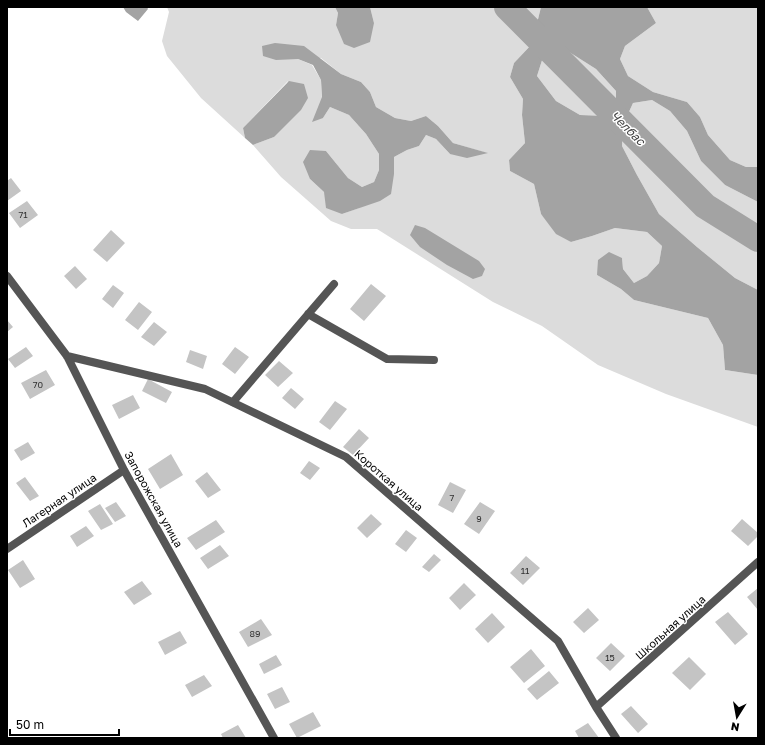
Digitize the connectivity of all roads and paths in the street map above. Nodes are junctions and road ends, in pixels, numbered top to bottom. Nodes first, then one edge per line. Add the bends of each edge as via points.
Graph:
1 (7, 276) edge
2 (334, 284) dead end
3 (308, 314) junction
4 (67, 356) junction
5 (434, 360) dead end
6 (233, 402) junction
7 (124, 470) junction
8 (7, 549) edge
9 (758, 562) edge
10 (596, 708) junction
11 (274, 738) edge
12 (616, 738) edge

1 - 4 street, Запорожская улица
2 - 3 street
3 - 5 street via 387,359
3 - 6 street
4 - 6 street, Короткая улица via 205,389
4 - 7 street, Запорожская улица
6 - 10 street, Короткая улица via 346,457 558,641
7 - 8 street, Лагерная улица
7 - 11 street, Запорожская улица
9 - 10 street, Школьная улица
10 - 12 street, Короткая улица

